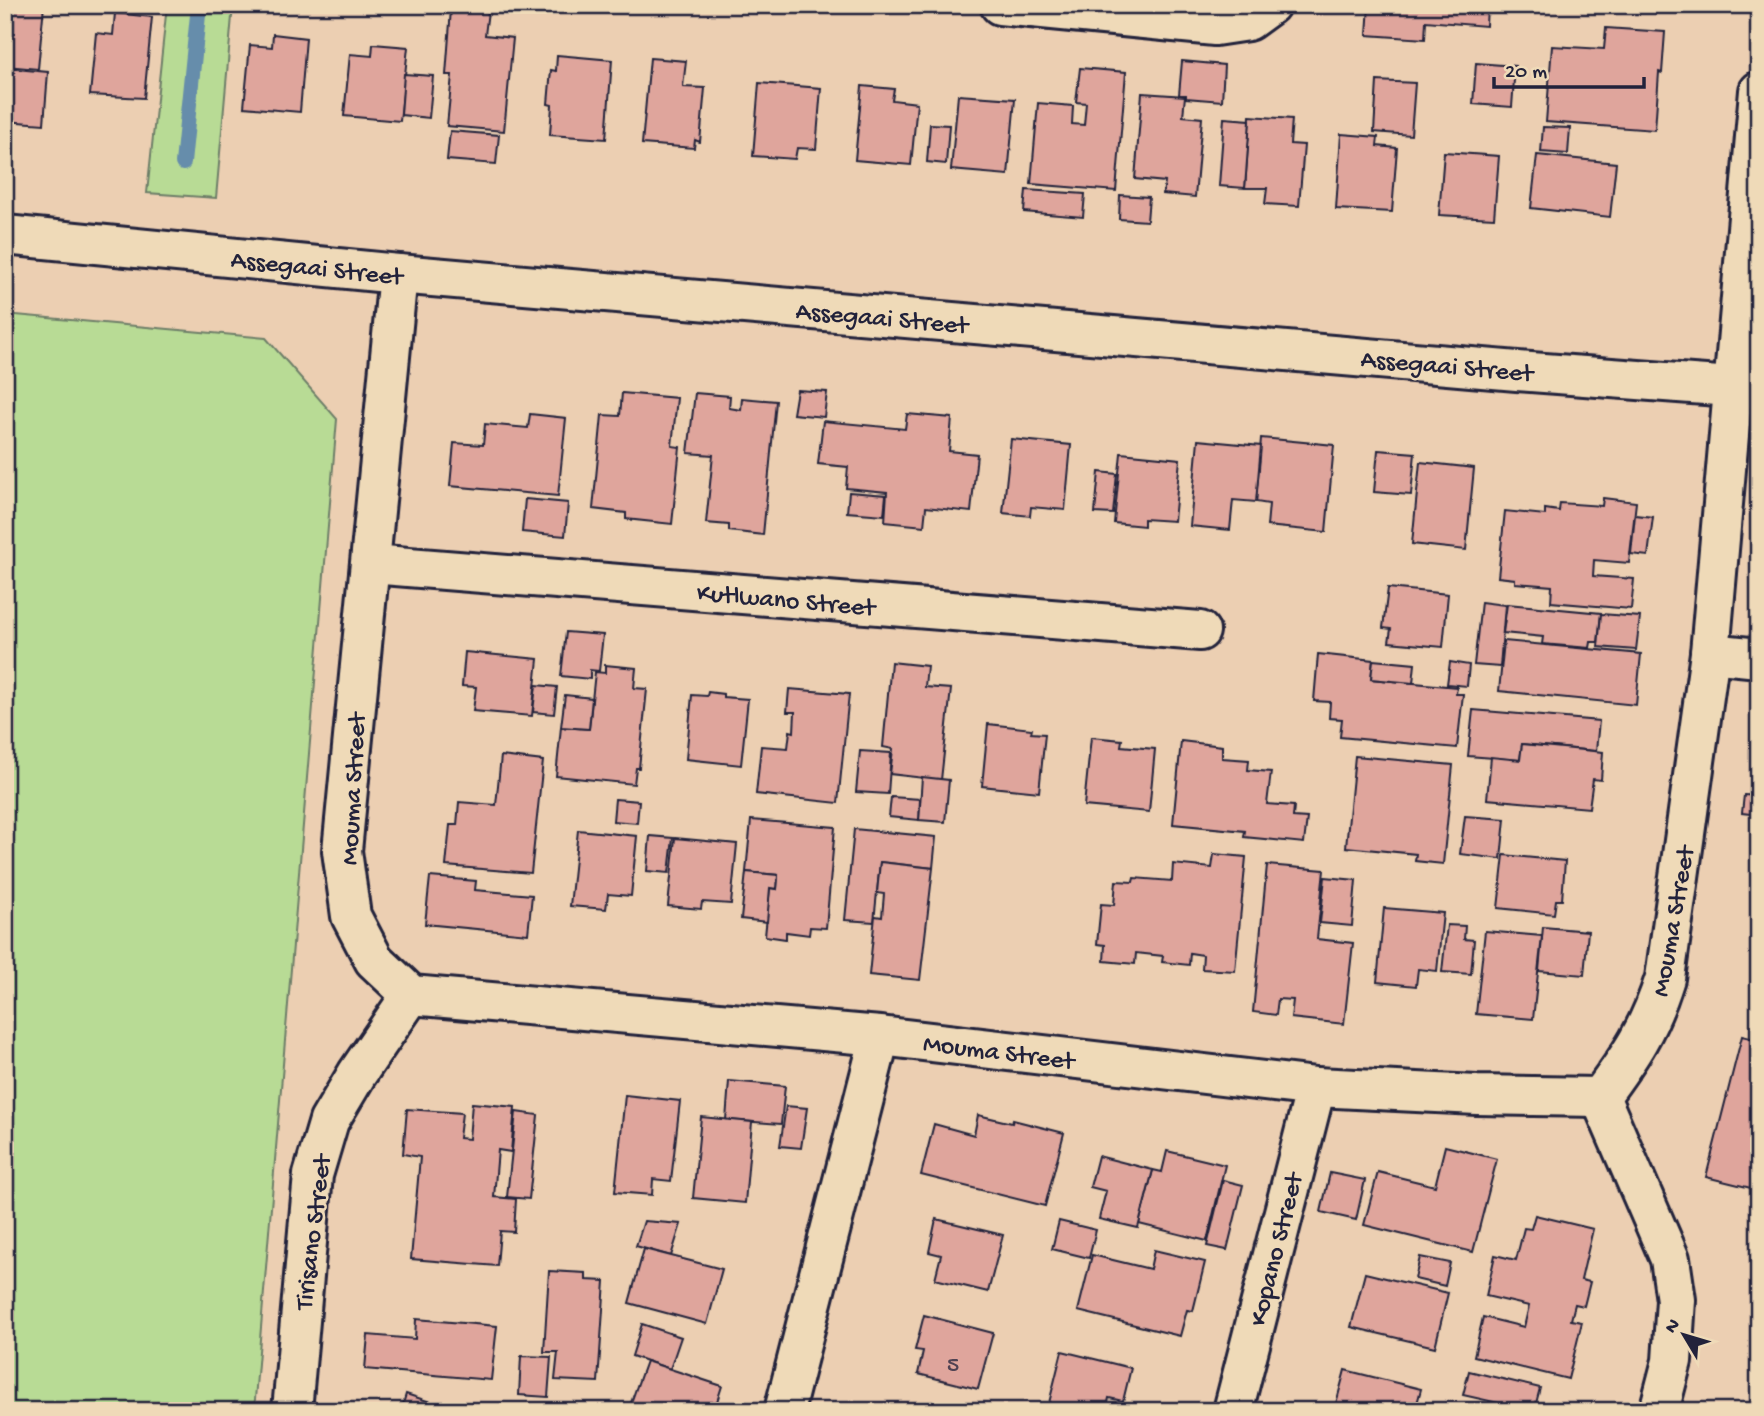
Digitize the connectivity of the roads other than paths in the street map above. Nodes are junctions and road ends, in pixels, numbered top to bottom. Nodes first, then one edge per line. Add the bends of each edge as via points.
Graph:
1 (1000, 5) edge
2 (1270, 5) edge
3 (1759, 91) edge
4 (5, 235) edge
5 (398, 274) junction
6 (1746, 388) edge
7 (371, 564) junction
8 (1200, 631) dead end
9 (1710, 653) junction
10 (1759, 659) edge
11 (411, 995) junction
12 (880, 1036) junction
13 (1316, 1087) junction
14 (1600, 1097) junction
15 (292, 1411) edge
16 (784, 1411) edge
17 (1233, 1411) edge
18 (1659, 1411) edge

1 - 2 street via 1215,26 1248,21
3 - 6 street, Mouma Street
4 - 5 street, Assegaai Street
5 - 6 street, Assegaai Street
5 - 7 street, Mouma Street
6 - 9 street, Mouma Street
7 - 8 street, Kutlwano Street
7 - 11 street, Mouma Street via 342,851 351,916 374,960
9 - 10 street
9 - 14 street, Mouma Street via 1665,978 1633,1054
11 - 12 street, Mouma Street
11 - 15 street, Tirisano Street via 329,1121 313,1175
12 - 13 street, Mouma Street
12 - 16 street
13 - 14 street, Mouma Street
13 - 17 street, Kopano Street
14 - 18 street via 1670,1259 1676,1300 1672,1361

